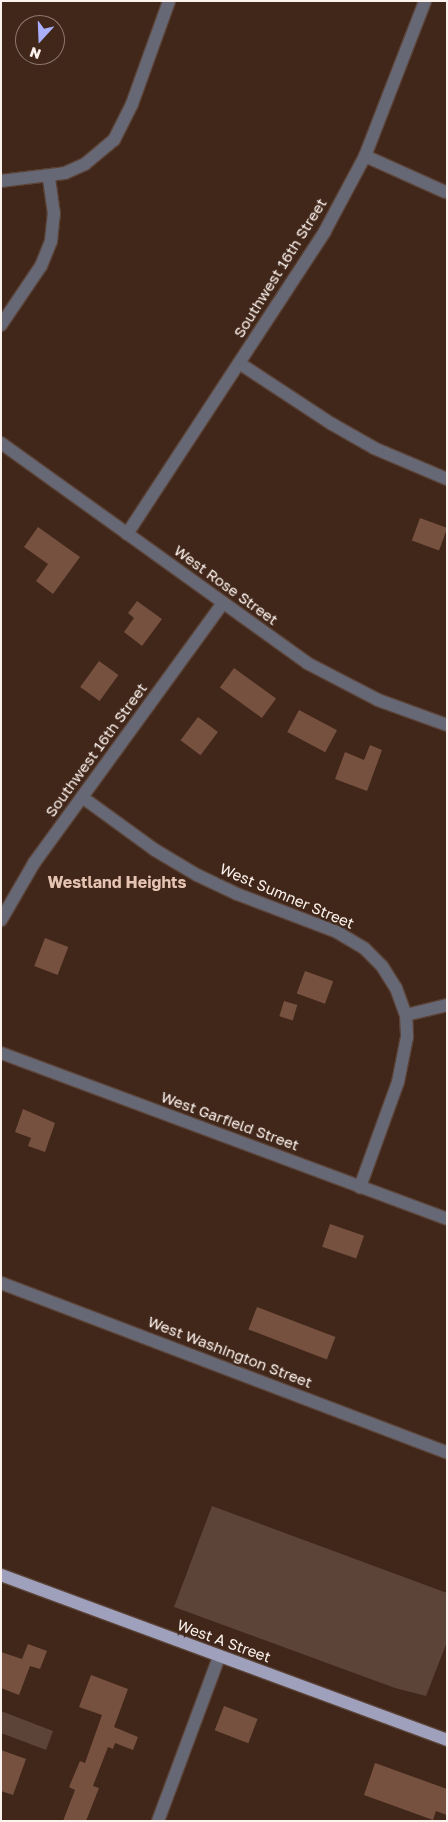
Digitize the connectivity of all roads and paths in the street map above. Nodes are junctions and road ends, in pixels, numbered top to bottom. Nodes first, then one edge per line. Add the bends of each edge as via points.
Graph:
1 (169, 1) edge
2 (425, 1) edge
3 (366, 156) junction
4 (49, 177) junction
5 (1, 181) edge
6 (445, 192) dead end
7 (1, 325) edge
8 (239, 363) junction
9 (1, 444) edge
10 (447, 479) edge
11 (127, 534) junction
12 (223, 603) junction
13 (447, 725) edge
14 (82, 797) junction
15 (1, 920) edge
16 (447, 1005) edge
17 (406, 1015) junction
18 (1, 1054) edge
19 (360, 1187) junction
20 (447, 1219) edge
21 (1, 1283) edge
22 (447, 1452) edge
23 (1, 1575) edge
24 (218, 1657) junction
25 (444, 1740) edge
26 (158, 1821) edge

1 - 4 street via 132,104 114,140 85,164
2 - 3 street, Southwest 16th Street
3 - 6 street
3 - 8 street, Southwest 16th Street via 325,231
4 - 5 street
4 - 7 street via 54,214 51,242 41,266
8 - 10 street via 374,448
8 - 11 street, Southwest 16th Street
9 - 11 street, West Rose Street
11 - 12 street, West Rose Street
12 - 13 street, West Rose Street via 307,663 341,683
12 - 14 street, Southwest 16th Street
14 - 15 street, Southwest 16th Street via 34,863
14 - 17 street, West Sumner Street via 155,850 197,875 337,932 364,948 382,966 396,988
16 - 17 street
17 - 19 street, West Sumner Street via 405,1059
18 - 19 street, West Garfield Street
19 - 20 street, West Garfield Street
21 - 22 street, West Washington Street
23 - 24 main road, West A Street
24 - 25 main road, West A Street
24 - 26 street

